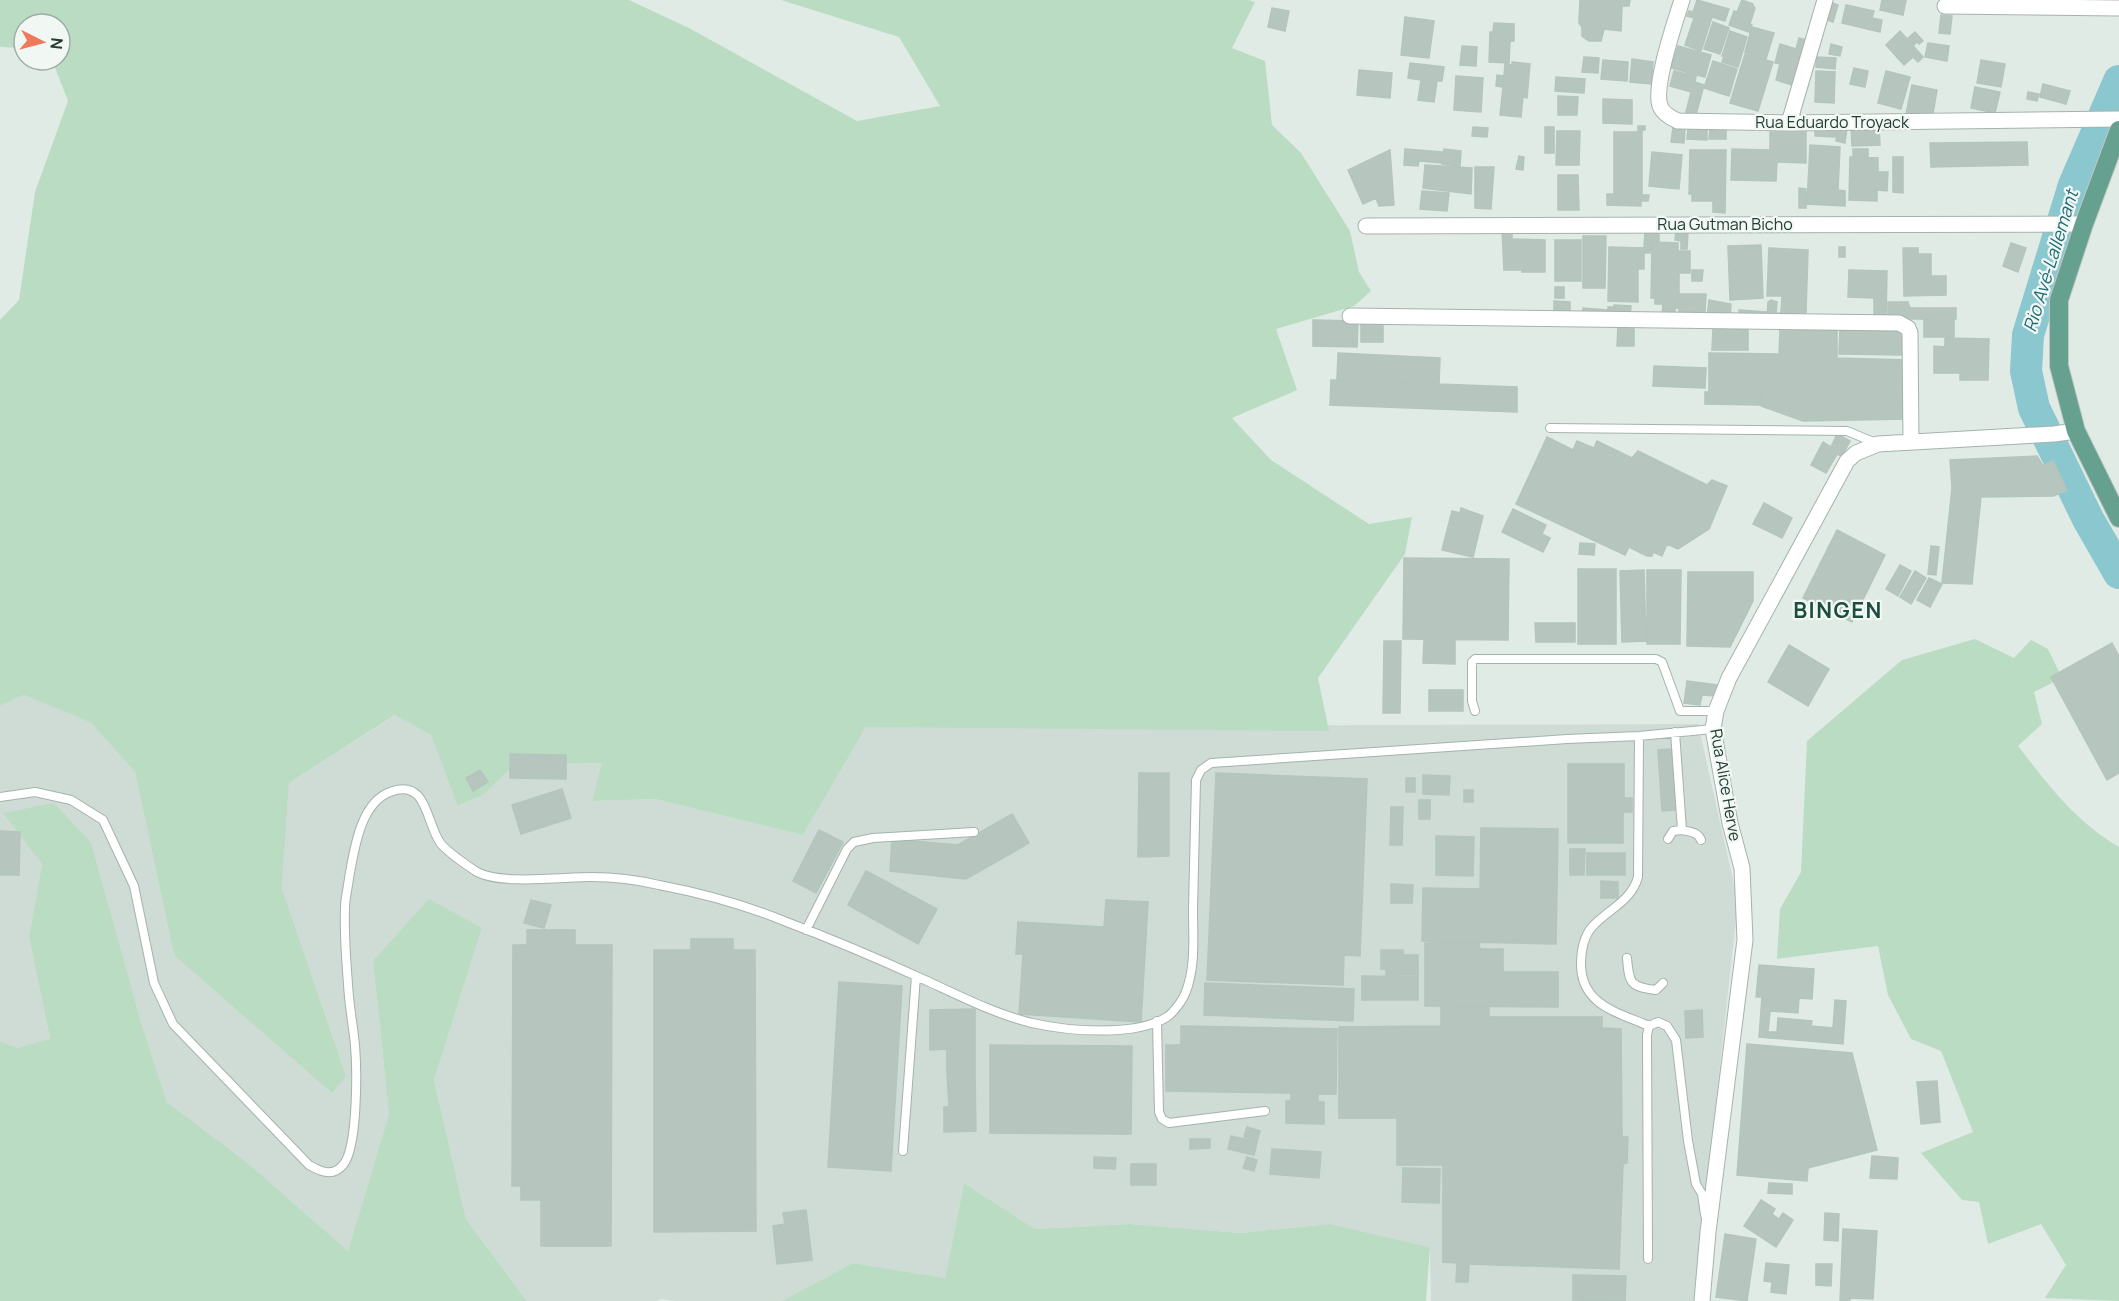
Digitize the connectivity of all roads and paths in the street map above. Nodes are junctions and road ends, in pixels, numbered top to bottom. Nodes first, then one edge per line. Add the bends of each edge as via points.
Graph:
1 (1682, 0) edge
2 (1825, 0) edge
3 (1945, 6) dead end
4 (2119, 8) edge
5 (1789, 123) junction
6 (2117, 123) edge
7 (2079, 224) junction
8 (1366, 226) dead end
9 (1350, 316) dead end
10 (1550, 428) dead end
11 (2076, 431) junction
12 (1911, 442) junction
13 (1878, 444) junction
14 (2119, 518) edge
15 (1475, 711) dead end
16 (1716, 711) junction
17 (1713, 729) junction
18 (1675, 732) junction
19 (1639, 736) junction
20 (0, 797) edge
21 (1682, 830) junction
22 (974, 832) dead end
23 (1668, 839) dead end
24 (1701, 840) dead end
25 (806, 930) junction
26 (1627, 958) dead end
27 (916, 976) junction
28 (1663, 983) dead end
29 (1157, 1021) junction
30 (1649, 1026) junction
31 (1265, 1111) dead end
32 (903, 1150) dead end
33 (1708, 1232) junction
34 (1648, 1259) dead end
35 (1702, 1301) edge

1 - 5 street, Rua Eduardo Troyack via 1664,64 1659,104 1662,110 1678,122
2 - 5 street
3 - 4 street
5 - 6 street, Rua Eduardo Troyack via 2089,119
6 - 7 main road
7 - 8 street, Rua Gutman Bicho
7 - 11 main road via 2059,300 2059,366
9 - 12 street via 1899,323 1910,333
10 - 13 lane via 1847,431
11 - 12 street, Rua Alice Herve
11 - 14 main road
12 - 13 street, Rua Alice Herve
13 - 16 street, Rua Alice Herve via 1847,461
15 - 16 lane via 1475,659 1656,659 1662,662 1680,711
16 - 17 street, Rua Alice Herve
17 - 18 lane
17 - 33 street, Rua Alice Herve via 1742,868 1745,940
18 - 19 lane
18 - 21 lane
19 - 29 lane via 1211,763 1196,780 1192,962 1185,995 1169,1016
19 - 30 lane via 1638,877 1629,896 1591,928 1581,951 1580,973 1587,991 1600,1005
20 - 25 lane via 35,792 71,800 103,820 134,886 154,983 173,1024 309,1165 330,1173 346,1163 352,1149 355,1106 345,905 362,822 375,801 391,791 407,790 420,797 440,842 482,875 519,879 594,876 659,884 715,898
21 - 23 lane via 1673,831
21 - 24 lane via 1699,835
22 - 25 lane via 873,837 854,842
25 - 27 lane
26 - 28 lane via 1633,985 1656,990
27 - 29 lane via 1032,1023 1085,1030 1135,1029
27 - 32 lane
29 - 31 lane via 1162,1119 1169,1123
30 - 33 lane via 1658,1022 1667,1026 1676,1040 1688,1141
30 - 34 lane
33 - 35 street, Rua Alice Herve

